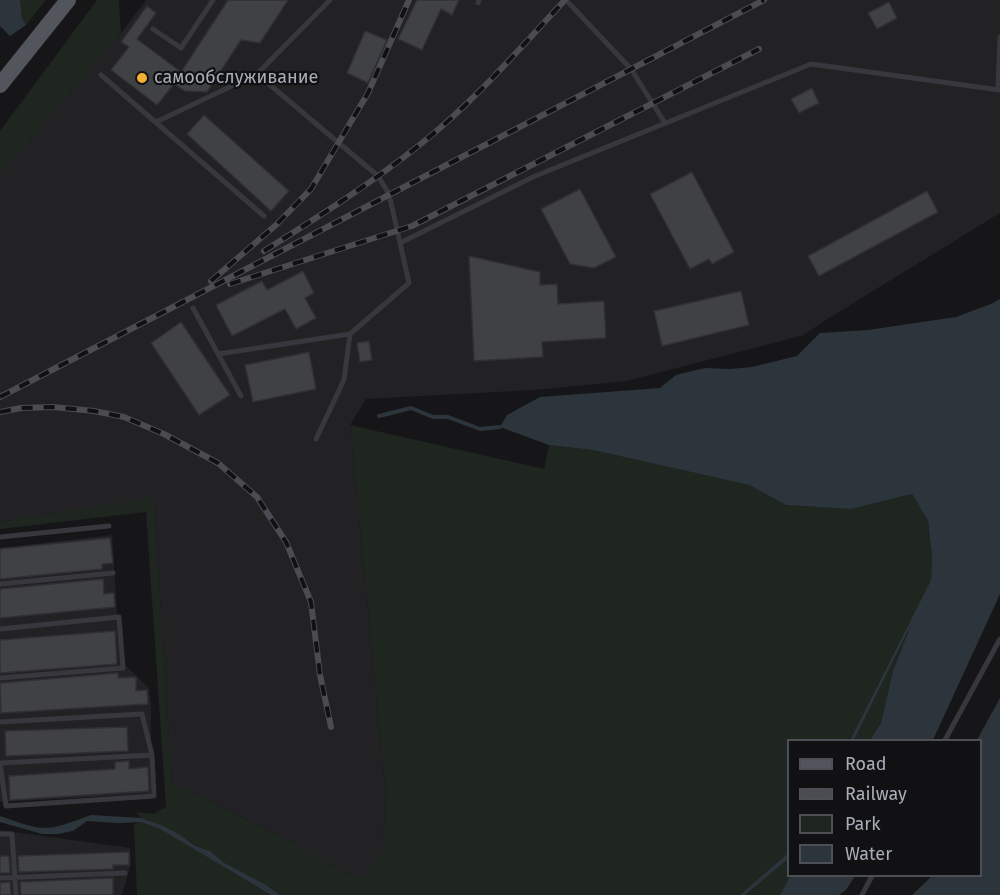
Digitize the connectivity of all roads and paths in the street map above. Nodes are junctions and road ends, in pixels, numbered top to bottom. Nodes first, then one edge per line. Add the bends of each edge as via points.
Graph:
1 (68, 0) edge
2 (213, 0) edge
3 (330, 0) edge
4 (566, 0) edge
5 (153, 29) dead end
6 (1000, 37) edge
7 (257, 74) junction
8 (101, 75) dead end
9 (0, 85) edge
10 (999, 89) edge
11 (156, 122) junction
12 (665, 123) junction
13 (264, 216) dead end
14 (400, 243) junction
15 (193, 308) dead end
16 (350, 334) junction
17 (218, 354) junction
18 (241, 396) dead end
19 (316, 439) dead end
20 (109, 526) dead end
21 (0, 537) edge
22 (113, 573) dead end
23 (0, 584) edge
24 (0, 629) edge
25 (1000, 639) edge
26 (0, 678) edge
27 (0, 722) edge
28 (946, 739) edge
29 (152, 755) junction
30 (0, 763) edge
31 (0, 834) edge
32 (125, 873) dead end
33 (15, 877) junction
34 (871, 877) edge
35 (0, 878) edge
36 (16, 895) edge
37 (861, 895) edge

1 - 9 main road
2 - 5 lane via 181,48
3 - 7 lane
4 - 12 lane via 631,69
6 - 10 lane
7 - 11 lane
7 - 14 lane via 378,176 389,194
8 - 11 lane
10 - 12 lane via 811,64
11 - 13 lane
12 - 14 lane via 533,177
14 - 16 lane via 409,284
15 - 17 lane
16 - 17 lane
16 - 19 lane via 344,380
17 - 18 lane
20 - 21 lane
22 - 23 lane
24 - 26 lane via 119,617 123,668
25 - 28 lane
27 - 29 lane via 142,714
29 - 30 lane
29 - 30 lane via 153,796 6,806
31 - 33 lane via 12,834
32 - 33 lane
33 - 35 lane
33 - 36 lane
34 - 37 lane

